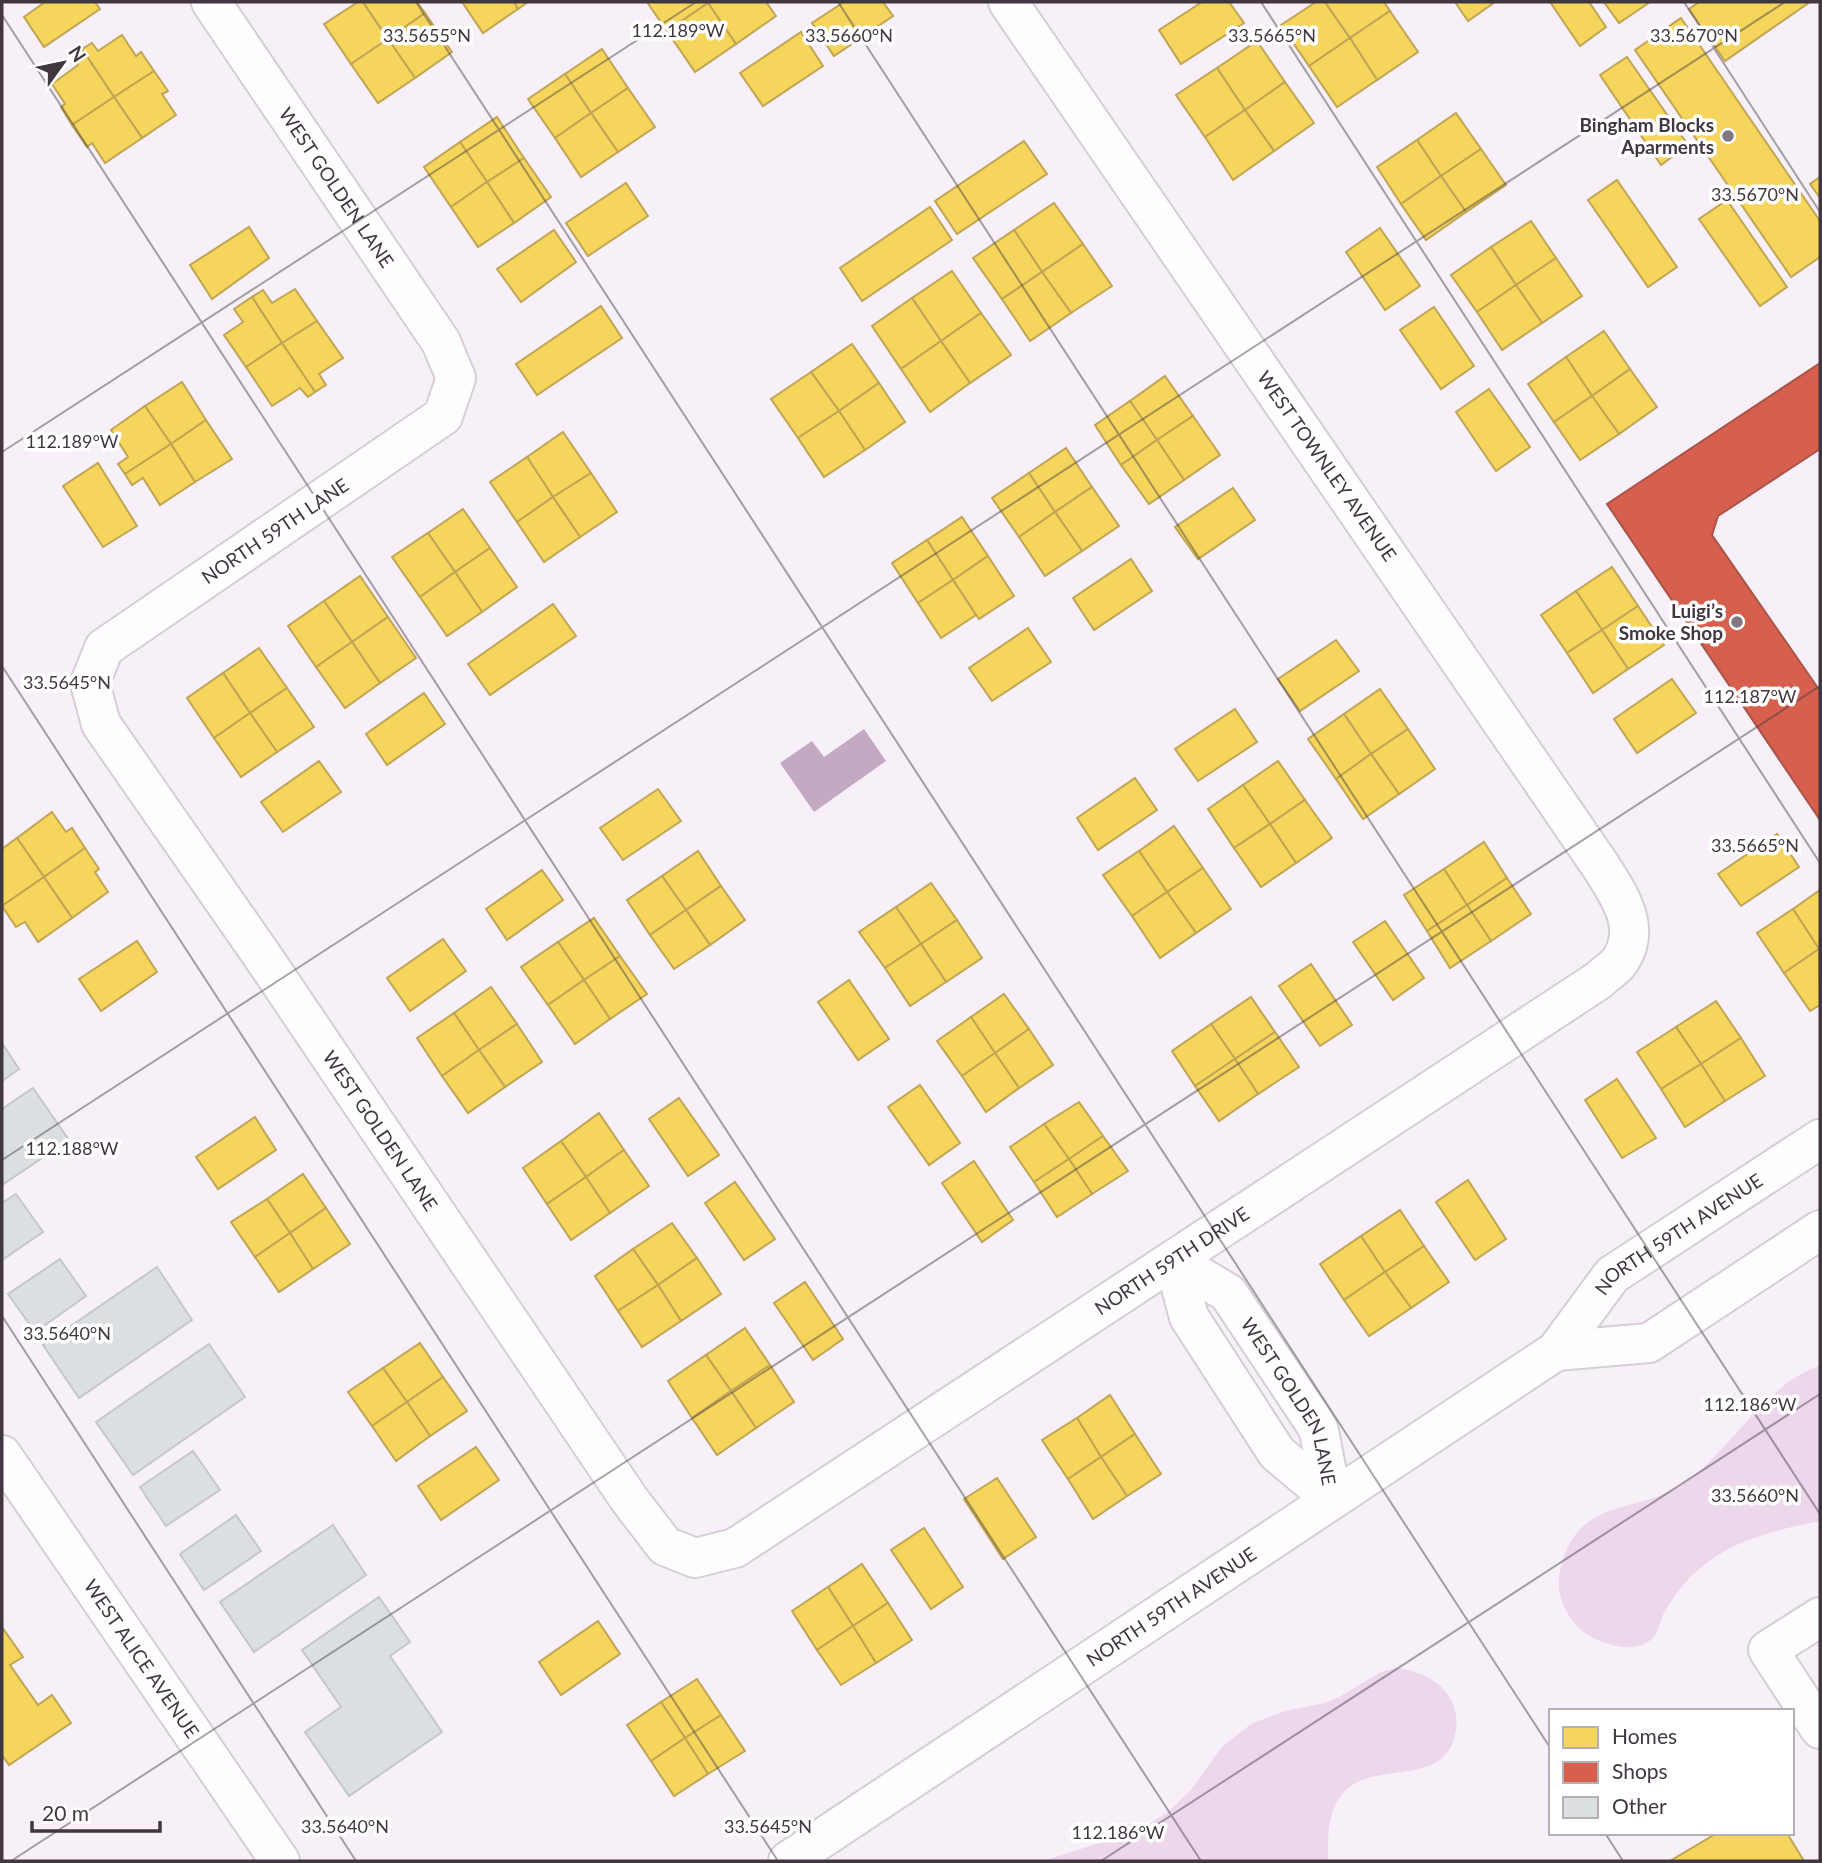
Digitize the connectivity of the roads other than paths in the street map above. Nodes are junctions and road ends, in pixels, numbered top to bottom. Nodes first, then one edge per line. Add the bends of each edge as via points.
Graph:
1 (211, 2) edge
2 (1008, 2) edge
3 (456, 378) joint
4 (90, 683) joint
5 (1630, 938) joint
6 (1820, 1139) edge
7 (1820, 1230) edge
8 (1174, 1261) junction
9 (1556, 1351) junction
10 (2, 1455) edge
11 (1332, 1499) junction
12 (695, 1558) joint
13 (1820, 1617) edge
14 (1820, 1729) edge
15 (280, 1861) edge
16 (788, 1861) edge

1 - 3 street, WEST GOLDEN LANE via 441,342
2 - 5 street, WEST TOWNLEY AVENUE via 1602,868 1625,905
3 - 4 street, NORTH 59TH LANE via 443,416 104,648
4 - 12 street, WEST GOLDEN LANE via 101,724 629,1499 665,1546
5 - 8 street, NORTH 59TH DRIVE via 1619,962 1599,980
6 - 9 street, NORTH 59TH AVENUE via 1612,1275
7 - 9 street, NORTH 59TH AVENUE via 1649,1343
8 - 11 street, WEST GOLDEN LANE via 1228,1293 1278,1368 1319,1431
8 - 12 street, NORTH 59TH DRIVE via 735,1548
9 - 11 street, NORTH 59TH AVENUE
10 - 15 street, WEST ALICE AVENUE
11 - 16 street, NORTH 59TH AVENUE
13 - 14 street via 1768,1650

